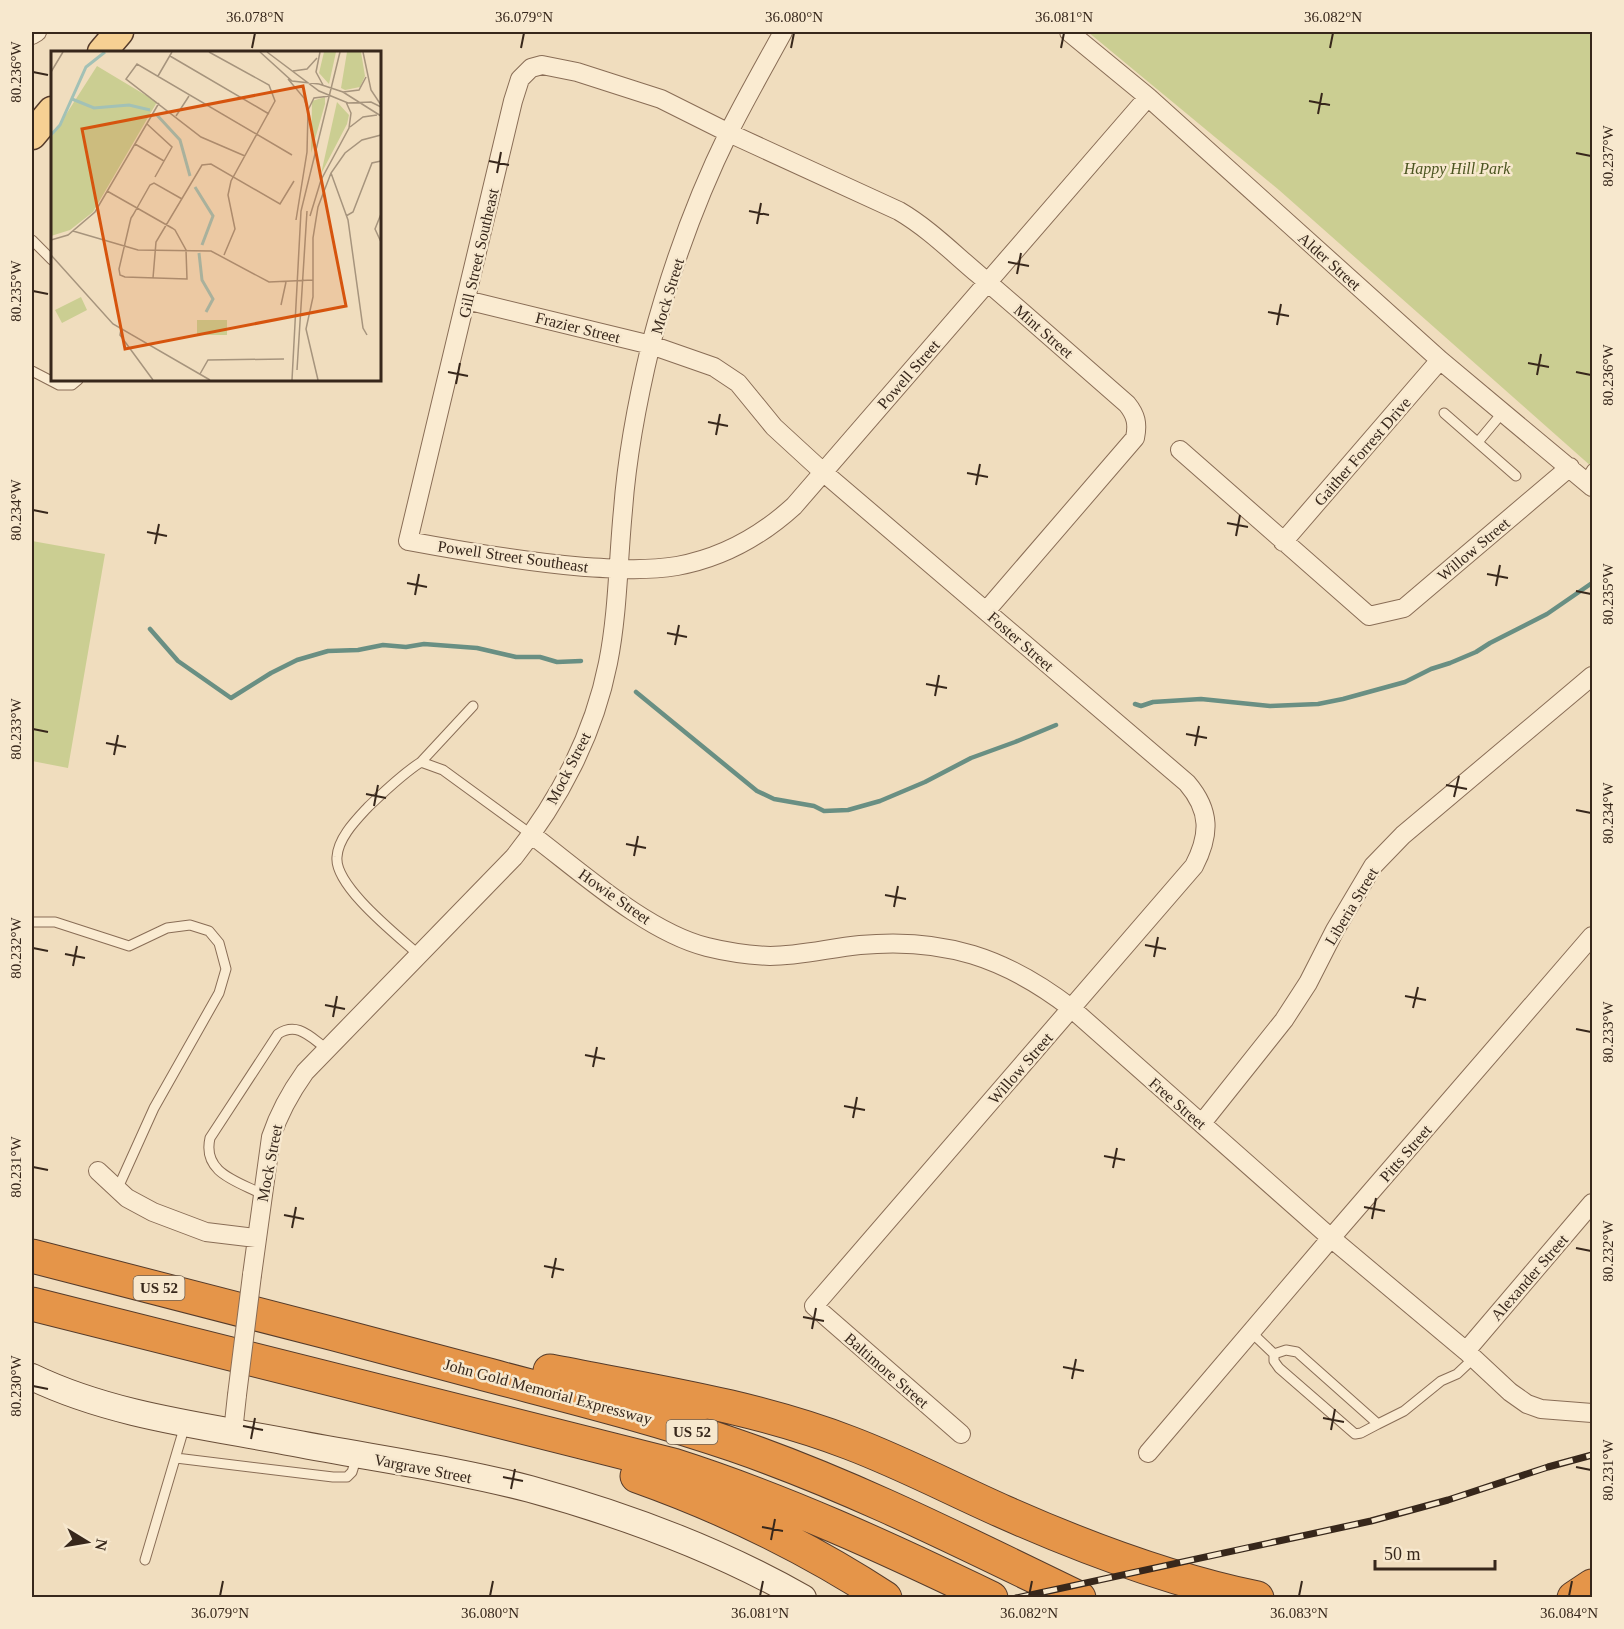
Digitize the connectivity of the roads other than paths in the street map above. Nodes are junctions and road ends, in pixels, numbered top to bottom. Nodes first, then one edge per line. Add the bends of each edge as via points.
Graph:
1 (37, 32) edge
2 (119, 32) edge
3 (783, 32) edge
4 (1070, 32) edge
5 (32, 35) edge
6 (103, 51) edge
7 (1148, 97) junction
8 (51, 112) edge
9 (729, 133) junction
10 (32, 135) edge
11 (32, 240) edge
12 (51, 259) edge
13 (987, 282) junction
14 (466, 300) junction
15 (651, 345) junction
16 (1440, 360) junction
17 (32, 371) edge
18 (51, 381) edge
19 (51, 381) edge
20 (77, 381) edge
21 (1503, 412) junction
22 (1444, 413) dead end
23 (1478, 442) junction
24 (1180, 450) dead end
25 (1570, 467) junction
26 (823, 472) junction
27 (1516, 476) dead end
28 (1590, 478) edge
29 (408, 541) joint
30 (1283, 542) junction
31 (618, 570) junction
32 (986, 611) junction
33 (1590, 683) edge
34 (473, 706) dead end
35 (421, 762) junction
36 (1205, 819) joint
37 (532, 835) junction
38 (32, 922) edge
39 (1593, 936) edge
40 (704, 946) joint
41 (419, 955) junction
42 (1071, 1008) junction
43 (327, 1049) junction
44 (1202, 1123) junction
45 (98, 1171) dead end
46 (117, 1190) junction
47 (262, 1194) junction
48 (1593, 1203) edge
49 (256, 1238) junction
50 (1331, 1238) junction
51 (32, 1256) edge
52 (32, 1304) edge
53 (814, 1306) joint
54 (286, 1321) junction
55 (1251, 1332) junction
56 (1274, 1354) junction
57 (1470, 1354) junction
58 (32, 1377) edge
59 (457, 1412) junction
60 (1593, 1413) edge
61 (186, 1423) junction
62 (1378, 1424) junction
63 (233, 1432) junction
64 (961, 1434) dead end
65 (1148, 1453) dead end
66 (176, 1458) junction
67 (354, 1463) junction
68 (145, 1560) dead end
69 (1593, 1586) edge
70 (803, 1598) edge
71 (885, 1598) edge
72 (991, 1598) edge
73 (1078, 1598) edge
74 (1257, 1598) edge
75 (1574, 1598) edge

1 - 5 street
2 - 6 main road
3 - 9 street, Mock Street
4 - 7 street, Alder Street
7 - 13 street, Powell Street
7 - 16 street, Alder Street
8 - 10 main road
9 - 13 street, Mint Street via 905,214
9 - 14 street, Gill Street Southeast via 661,99 606,80 552,66 531,69 520,80 513,102
9 - 15 street, Mock Street via 687,233
11 - 12 lane
13 - 26 street, Powell Street
13 - 32 street, Mint Street via 1127,404 1135,414 1137,427 1135,438
14 - 15 street, Frazier Street
14 - 29 street, Gill Street Southeast
15 - 26 street, Frazier Street via 714,367 738,383 774,427
15 - 31 street, Mock Street via 632,442
16 - 21 street, Alder Street
16 - 30 street, Gaither Forrest Drive
17 - 19 lane
18 - 20 lane via 72,385
21 - 23 lane
21 - 25 street, Alder Street
22 - 23 lane
23 - 27 lane
24 - 30 street
25 - 28 street, Alder Street
25 - 30 street, Willow Street via 1404,608 1369,616
26 - 31 street, Powell Street via 777,522 730,549 677,566
26 - 32 street, Foster Street
29 - 31 street, Powell Street Southeast via 503,558
31 - 37 street, Mock Street via 608,663 595,714 580,752
32 - 36 street, Foster Street via 1187,783 1201,800
33 - 44 street, Liberia Street via 1403,835 1373,866 1284,1020
34 - 35 lane
35 - 37 lane via 443,770
35 - 41 lane via 401,775 348,828 336,858 343,879 359,900
36 - 42 street, Willow Street via 1205,839 1194,866
37 - 40 street, Howie Street via 636,914 682,939
37 - 41 street, Mock Street
38 - 46 lane via 55,922 129,946 167,928 190,925 209,931 219,943 226,969 219,993 154,1108
39 - 50 street, Pitts Street
40 - 42 street, Free Street via 772,956 862,945 950,948 1003,964
41 - 43 street, Mock Street
42 - 44 street, Free Street
42 - 53 street, Willow Street
43 - 47 street, Mock Street via 295,1086 278,1118
43 - 47 lane via 298,1029 285,1029 278,1034 210,1138 210,1161 218,1172
44 - 50 street, Free Street
45 - 46 street
46 - 49 street via 141,1206 195,1228
47 - 49 street, Mock Street
48 - 57 street, Alexander Street
49 - 63 street, Mock Street, bridge
50 - 55 street, Pitts Street
50 - 57 street, Free Street
51 - 54 highway, John Gold Memorial Expressway / US 52
52 - 59 highway, US 52
53 - 64 street, Baltimore Street
54 - 73 highway, John Gold Memorial Expressway / US 52 via 637,1415 733,1445 886,1506
54 - 74 highway via 766,1415 852,1444 1104,1553
55 - 56 lane
55 - 65 street, Pitts Street
56 - 62 lane via 1297,1352
56 - 62 lane via 1279,1368 1355,1434
57 - 60 street, Free Street via 1527,1404 1556,1412
57 - 62 lane via 1457,1374
58 - 61 street, Vargrave Street via 110,1406
59 - 71 highway via 655,1482 741,1517 835,1566
59 - 72 highway, US 52 via 638,1456 721,1481 831,1523
61 - 63 street, Vargrave Street
61 - 66 lane
63 - 67 street, Vargrave Street
66 - 67 lane via 333,1477 347,1477
66 - 68 lane
67 - 70 street, Vargrave Street via 528,1489 613,1513 698,1546
69 - 75 highway

